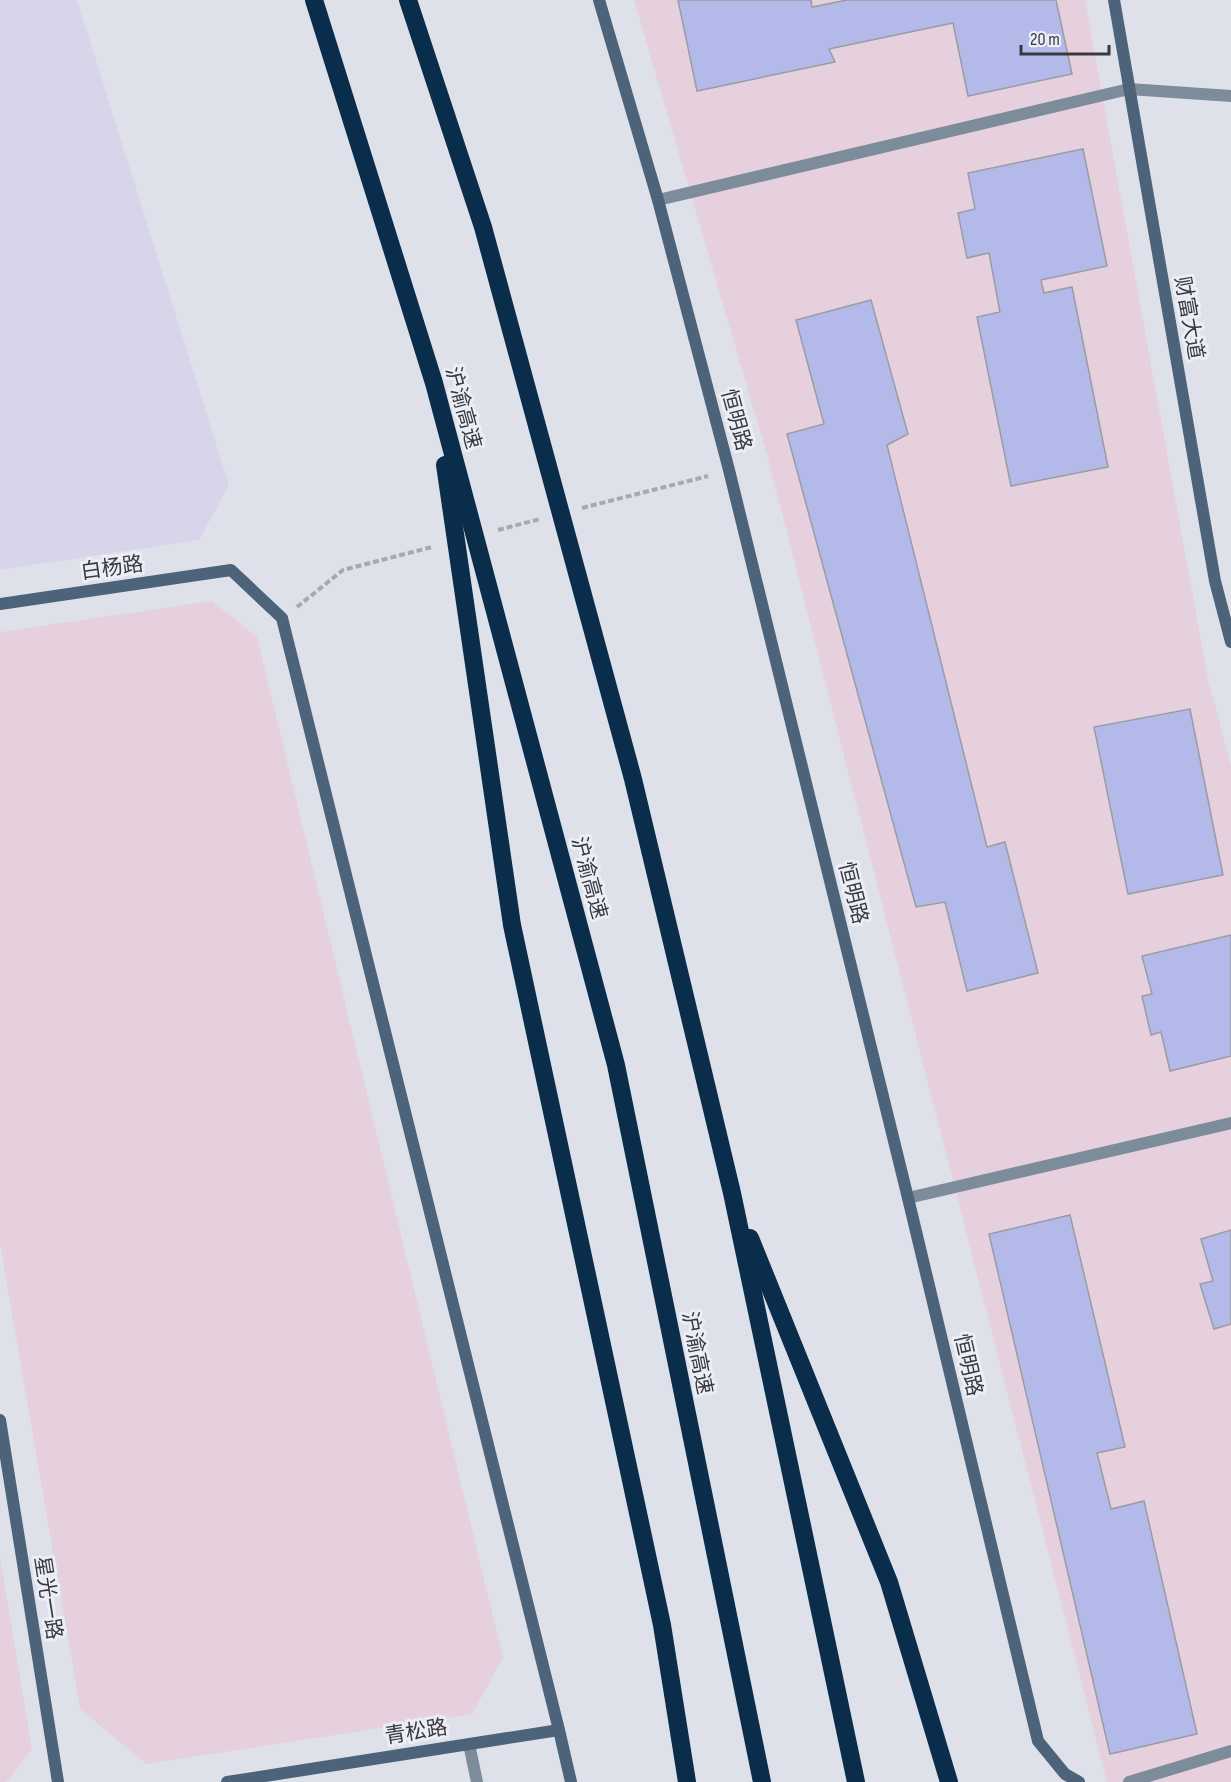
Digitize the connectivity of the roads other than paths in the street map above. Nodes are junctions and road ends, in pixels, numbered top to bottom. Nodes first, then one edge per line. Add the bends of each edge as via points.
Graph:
1 (315, 0) edge
2 (408, 0) edge
3 (599, 0) edge
4 (1114, 0) edge
5 (1129, 89) junction
6 (1231, 96) edge
7 (658, 200) junction
8 (434, 383) junction
9 (0, 604) edge
10 (1231, 642) edge
11 (1231, 1123) edge
12 (732, 1193) junction
13 (908, 1198) junction
14 (0, 1420) edge
15 (559, 1730) junction
16 (469, 1744) junction
17 (1231, 1751) edge
18 (58, 1782) edge
19 (227, 1782) edge
20 (477, 1782) edge
21 (571, 1782) edge
22 (687, 1782) edge
23 (762, 1782) edge
24 (856, 1782) edge
25 (949, 1782) edge
26 (1079, 1782) edge
27 (1129, 1782) edge

1 - 8 highway, 沪渝高速
2 - 12 highway via 483,227 633,779
3 - 7 street, 恒明路
4 - 5 street, 财富大道
5 - 6 street
5 - 7 street
5 - 10 street, 财富大道 via 1215,581
7 - 13 street, 恒明路 via 729,470
8 - 22 highway via 512,925 662,1625
8 - 23 highway, 沪渝高速 via 616,1065
9 - 15 street, 白杨路 via 231,570 282,618
11 - 13 street
12 - 24 highway
12 - 25 highway via 889,1582
13 - 26 street, 恒明路 via 1038,1740 1065,1774
14 - 18 street, 星光一路
15 - 16 street, 青松路
15 - 21 street
16 - 19 street, 青松路
16 - 20 street
17 - 27 street

